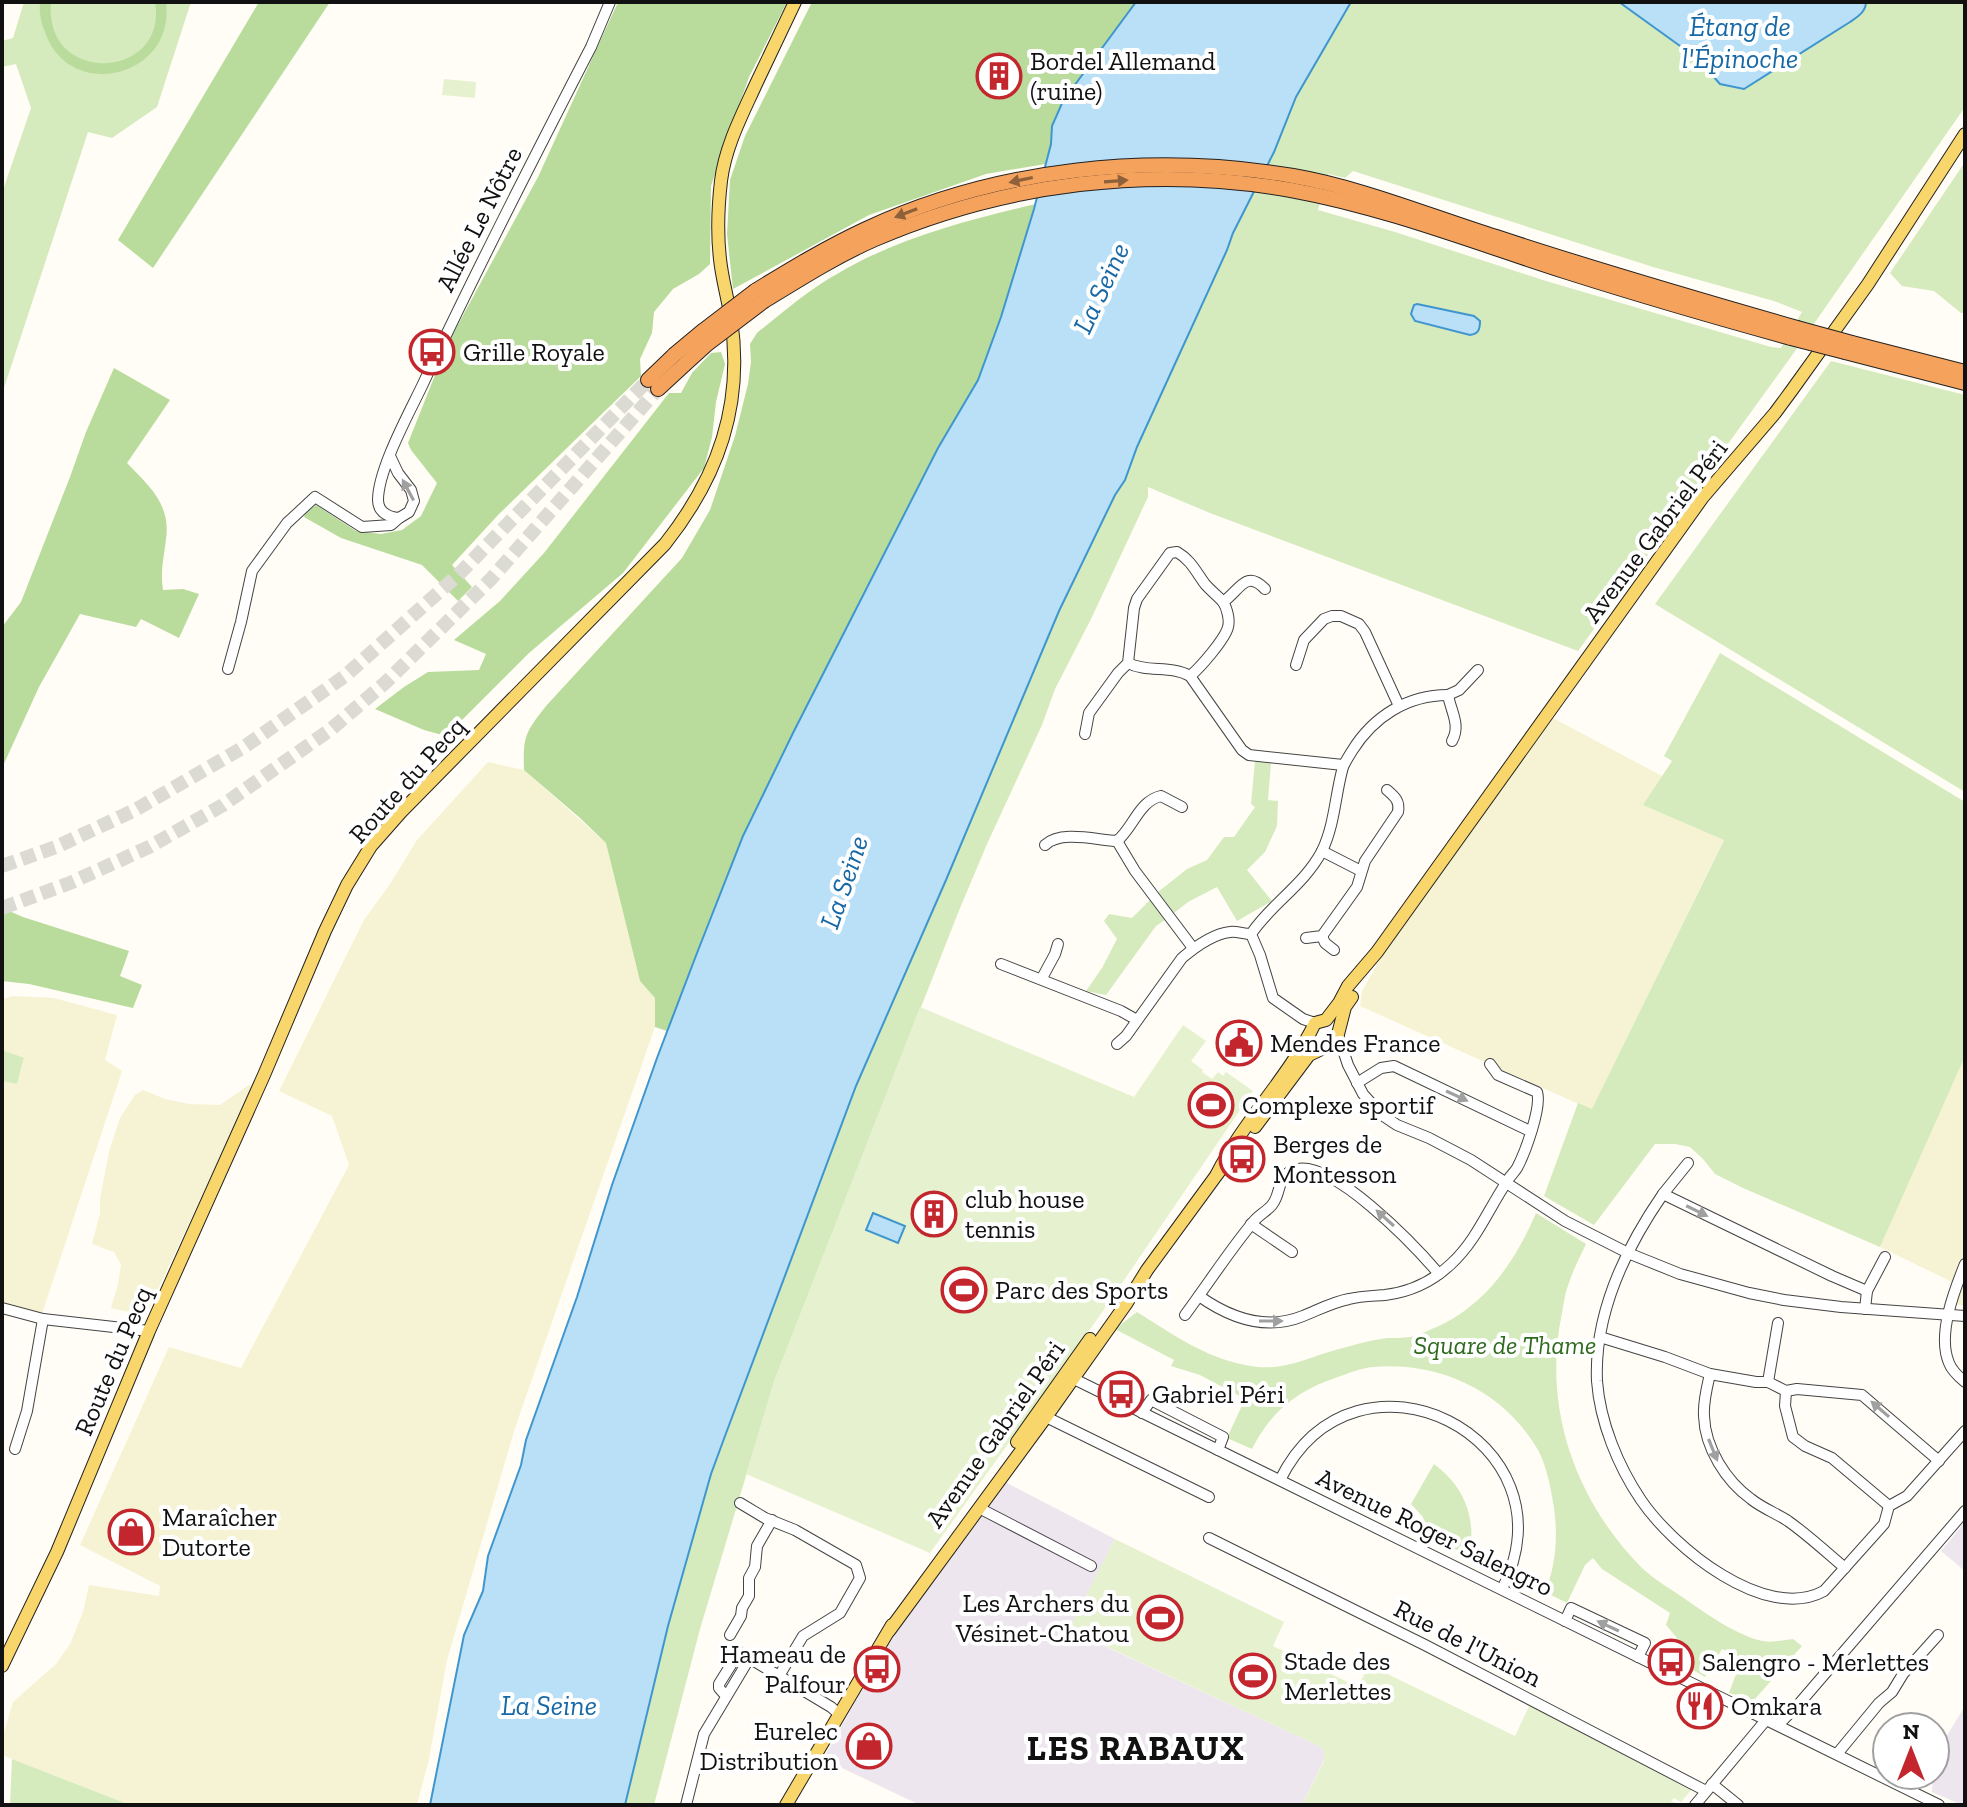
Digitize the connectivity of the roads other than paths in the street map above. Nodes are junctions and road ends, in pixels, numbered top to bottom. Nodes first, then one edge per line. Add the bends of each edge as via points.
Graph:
1 (610, 2) edge
2 (795, 2) edge
3 (1965, 134) edge
4 (1849, 348) junction
5 (1965, 372) edge
6 (1965, 383) edge
7 (653, 384) tunnel mouth
8 (390, 456) junction
9 (378, 500) junction
10 (399, 518) junction
11 (362, 527) junction
12 (1265, 589) dead end
13 (1223, 602) junction
14 (1128, 663) junction
15 (1296, 665) dead end
16 (228, 669) dead end
17 (1478, 670) dead end
18 (1190, 676) junction
19 (1448, 695) junction
20 (1399, 706) junction
21 (1085, 734) dead end
22 (1452, 741) dead end
23 (1343, 765) junction
24 (1387, 790) dead end
25 (1182, 807) dead end
26 (1117, 841) junction
27 (1045, 845) dead end
28 (1322, 851) junction
29 (1361, 871) junction
30 (1251, 934) junction
31 (1322, 936) junction
32 (1306, 938) dead end
33 (1058, 944) dead end
34 (1193, 948) junction
35 (1334, 950) dead end
36 (1377, 952) junction
37 (1001, 964) dead end
38 (1042, 978) junction
39 (1137, 1020) junction
40 (1318, 1025) junction
41 (1339, 1033) junction
42 (1117, 1044) dead end
43 (1326, 1047) junction
44 (1490, 1064) dead end
45 (1348, 1065) junction
46 (1360, 1082) junction
47 (1530, 1131) junction
48 (1688, 1163) dead end
49 (1217, 1174) junction
50 (1506, 1182) junction
51 (1663, 1194) junction
52 (1251, 1224) junction
53 (1292, 1252) dead end
54 (1628, 1253) junction
55 (1885, 1257) dead end
56 (1965, 1264) edge
57 (1147, 1270) junction
58 (1439, 1274) junction
59 (1867, 1291) junction
60 (1199, 1296) junction
61 (2, 1308) edge
62 (1865, 1309) junction
63 (1185, 1315) dead end
64 (1949, 1315) junction
65 (1965, 1316) edge
66 (43, 1319) junction
67 (1778, 1323) dead end
68 (149, 1331) junction
69 (1600, 1337) junction
70 (1710, 1374) junction
71 (1069, 1376) junction
72 (1768, 1382) junction
73 (1965, 1382) edge
74 (1786, 1391) junction
75 (1142, 1413) junction
76 (1043, 1415) junction
77 (1965, 1431) edge
78 (15, 1449) dead end
79 (1218, 1450) junction
80 (1939, 1461) junction
81 (1280, 1480) junction
82 (1209, 1497) dead end
83 (740, 1503) dead end
84 (1889, 1506) junction
85 (979, 1508) junction
86 (1965, 1511) edge
87 (772, 1520) junction
88 (1209, 1538) dead end
89 (1091, 1566) dead end
90 (1845, 1568) junction
91 (1502, 1589) junction
92 (889, 1631) junction
93 (730, 1635) dead end
94 (1938, 1635) dead end
95 (749, 1659) junction
96 (2, 1666) edge
97 (779, 1676) junction
98 (726, 1696) junction
99 (839, 1714) junction
100 (1766, 1720) junction
101 (1778, 1725) junction
102 (1837, 1754) junction
103 (1709, 1788) junction
104 (686, 1805) edge
105 (786, 1805) edge
106 (1695, 1805) edge
107 (1738, 1805) edge
108 (1939, 1805) edge

1 - 8 street, Allée Le Nôtre
2 - 68 main road, Route du Pecq via 739,120 722,176 717,232 735,376 725,434 701,491 665,544 371,846 325,931
3 - 36 main road, Avenue Gabriel Péri via 1792,390 1703,497
4 - 5 highway
4 - 6 highway
4 - 7 highway, bridge via 1626,291 1294,177 1138,166 1029,177 868,228 804,261 729,310
8 - 9 street, Allée Le Nôtre
10 -> 8 street via 413,507 413,495
9 - 10 street via 384,513
9 - 11 street, Allée Le Nôtre via 373,517
10 - 11 street via 391,525
11 - 16 street via 315,497 287,523 252,571
12 - 13 street via 1251,580
13 - 14 street via 1184,556 1170,553 1137,599
13 - 18 street via 1228,629
14 - 18 street via 1181,670
14 - 21 street via 1089,713
15 - 20 street via 1304,640 1324,619 1349,619 1365,632
17 - 19 street
18 - 23 street via 1249,755
19 - 20 street
19 - 22 street via 1457,724
20 - 23 street via 1373,723
23 - 28 street
24 - 29 street via 1400,806
25 - 26 street via 1154,797
26 - 27 street via 1057,837
26 - 34 street
28 - 29 street
28 - 30 street
29 - 31 street via 1357,887
30 - 34 street via 1231,932
30 - 40 street via 1273,998
31 - 32 street
31 - 35 street
33 - 38 street
34 - 39 street
36 - 40 main road, Avenue Gabriel Péri
36 - 41 main road, Avenue Gabriel Péri via 1345,1007
37 - 38 street
38 - 39 street
39 - 42 street
40 - 41 main road via 1334,1022
40 - 43 main road via 1314,1040
40 - 49 main road, Avenue Gabriel Péri via 1237,1137
41 - 43 main road, Avenue Gabriel Péri
41 - 45 street
43 - 45 street
43 - 49 main road, Avenue Gabriel Péri via 1301,1064
44 - 47 street via 1498,1075 1537,1092
45 - 46 street
46 -> 47 street via 1394,1066
46 - 50 street via 1363,1094 1382,1115
47 - 50 street via 1523,1156
48 - 51 street
49 - 57 main road, Avenue Gabriel Péri
50 - 54 street via 1565,1221
50 - 58 street via 1471,1240
51 - 54 street
51 -> 59 street
52 - 53 street
58 -> 52 street via 1378,1212 1319,1171 1295,1169 1284,1176 1274,1202
52 - 60 street
54 - 62 street via 1749,1293
54 - 69 street
55 - 59 street
56 - 64 street
57 - 71 main road, Avenue Gabriel Péri
57 - 71 main road, Avenue Gabriel Péri via 1099,1327
60 -> 58 street via 1217,1309 1268,1323 1300,1318 1339,1301 1412,1289
59 - 62 street
60 - 63 street
61 - 66 street
62 - 64 street
64 - 65 street
64 - 73 street via 1945,1351 1954,1373
66 - 68 street
66 - 78 street
67 - 72 street
68 - 96 main road, Route du Pecq via 57,1552
69 - 70 street
69 - 90 street via 1599,1399 1610,1439 1641,1501 1670,1534 1738,1583 1781,1599 1814,1596
70 - 72 street
70 -> 90 street via 1706,1431 1725,1473 1748,1498 1805,1534
71 - 75 street, Avenue Roger Salengro
71 - 76 main road, Avenue Gabriel Péri
72 - 74 street
80 -> 74 street via 1862,1395
74 - 84 street via 1793,1437 1832,1458
75 - 79 street, Avenue Roger Salengro
75 - 79 street via 1151,1400 1223,1437
76 - 82 street
76 - 85 main road, Avenue Gabriel Péri
76 - 92 main road, Avenue Gabriel Péri via 925,1572
77 - 80 street
79 - 81 street, Avenue Roger Salengro
80 - 84 street via 1907,1496
81 - 91 street, Avenue Roger Salengro
81 - 91 street via 1306,1443 1346,1416 1399,1407 1450,1421 1489,1452 1511,1494 1516,1543
83 - 87 street
84 - 90 street via 1884,1524
85 - 89 street
85 - 92 main road, Avenue Gabriel Péri
86 - 101 street
87 - 93 street via 757,1546 749,1596
87 - 97 street via 856,1565 860,1578 840,1613 803,1636
88 - 103 street, Rue de l'Union
91 - 100 street, Avenue Roger Salengro via 1565,1621 1571,1608 1645,1643 1638,1657
92 - 99 main road, Avenue Gabriel Péri
94 - 102 street
95 - 97 street
95 - 98 street
95 - 98 street via 739,1652 719,1684
97 - 99 street
98 - 104 street via 704,1734
99 - 105 main road, Avenue Gabriel Péri
100 - 101 street
100 - 103 street
101 - 102 street
102 - 108 street
103 - 106 street
103 - 107 street, Rue de l'Union

